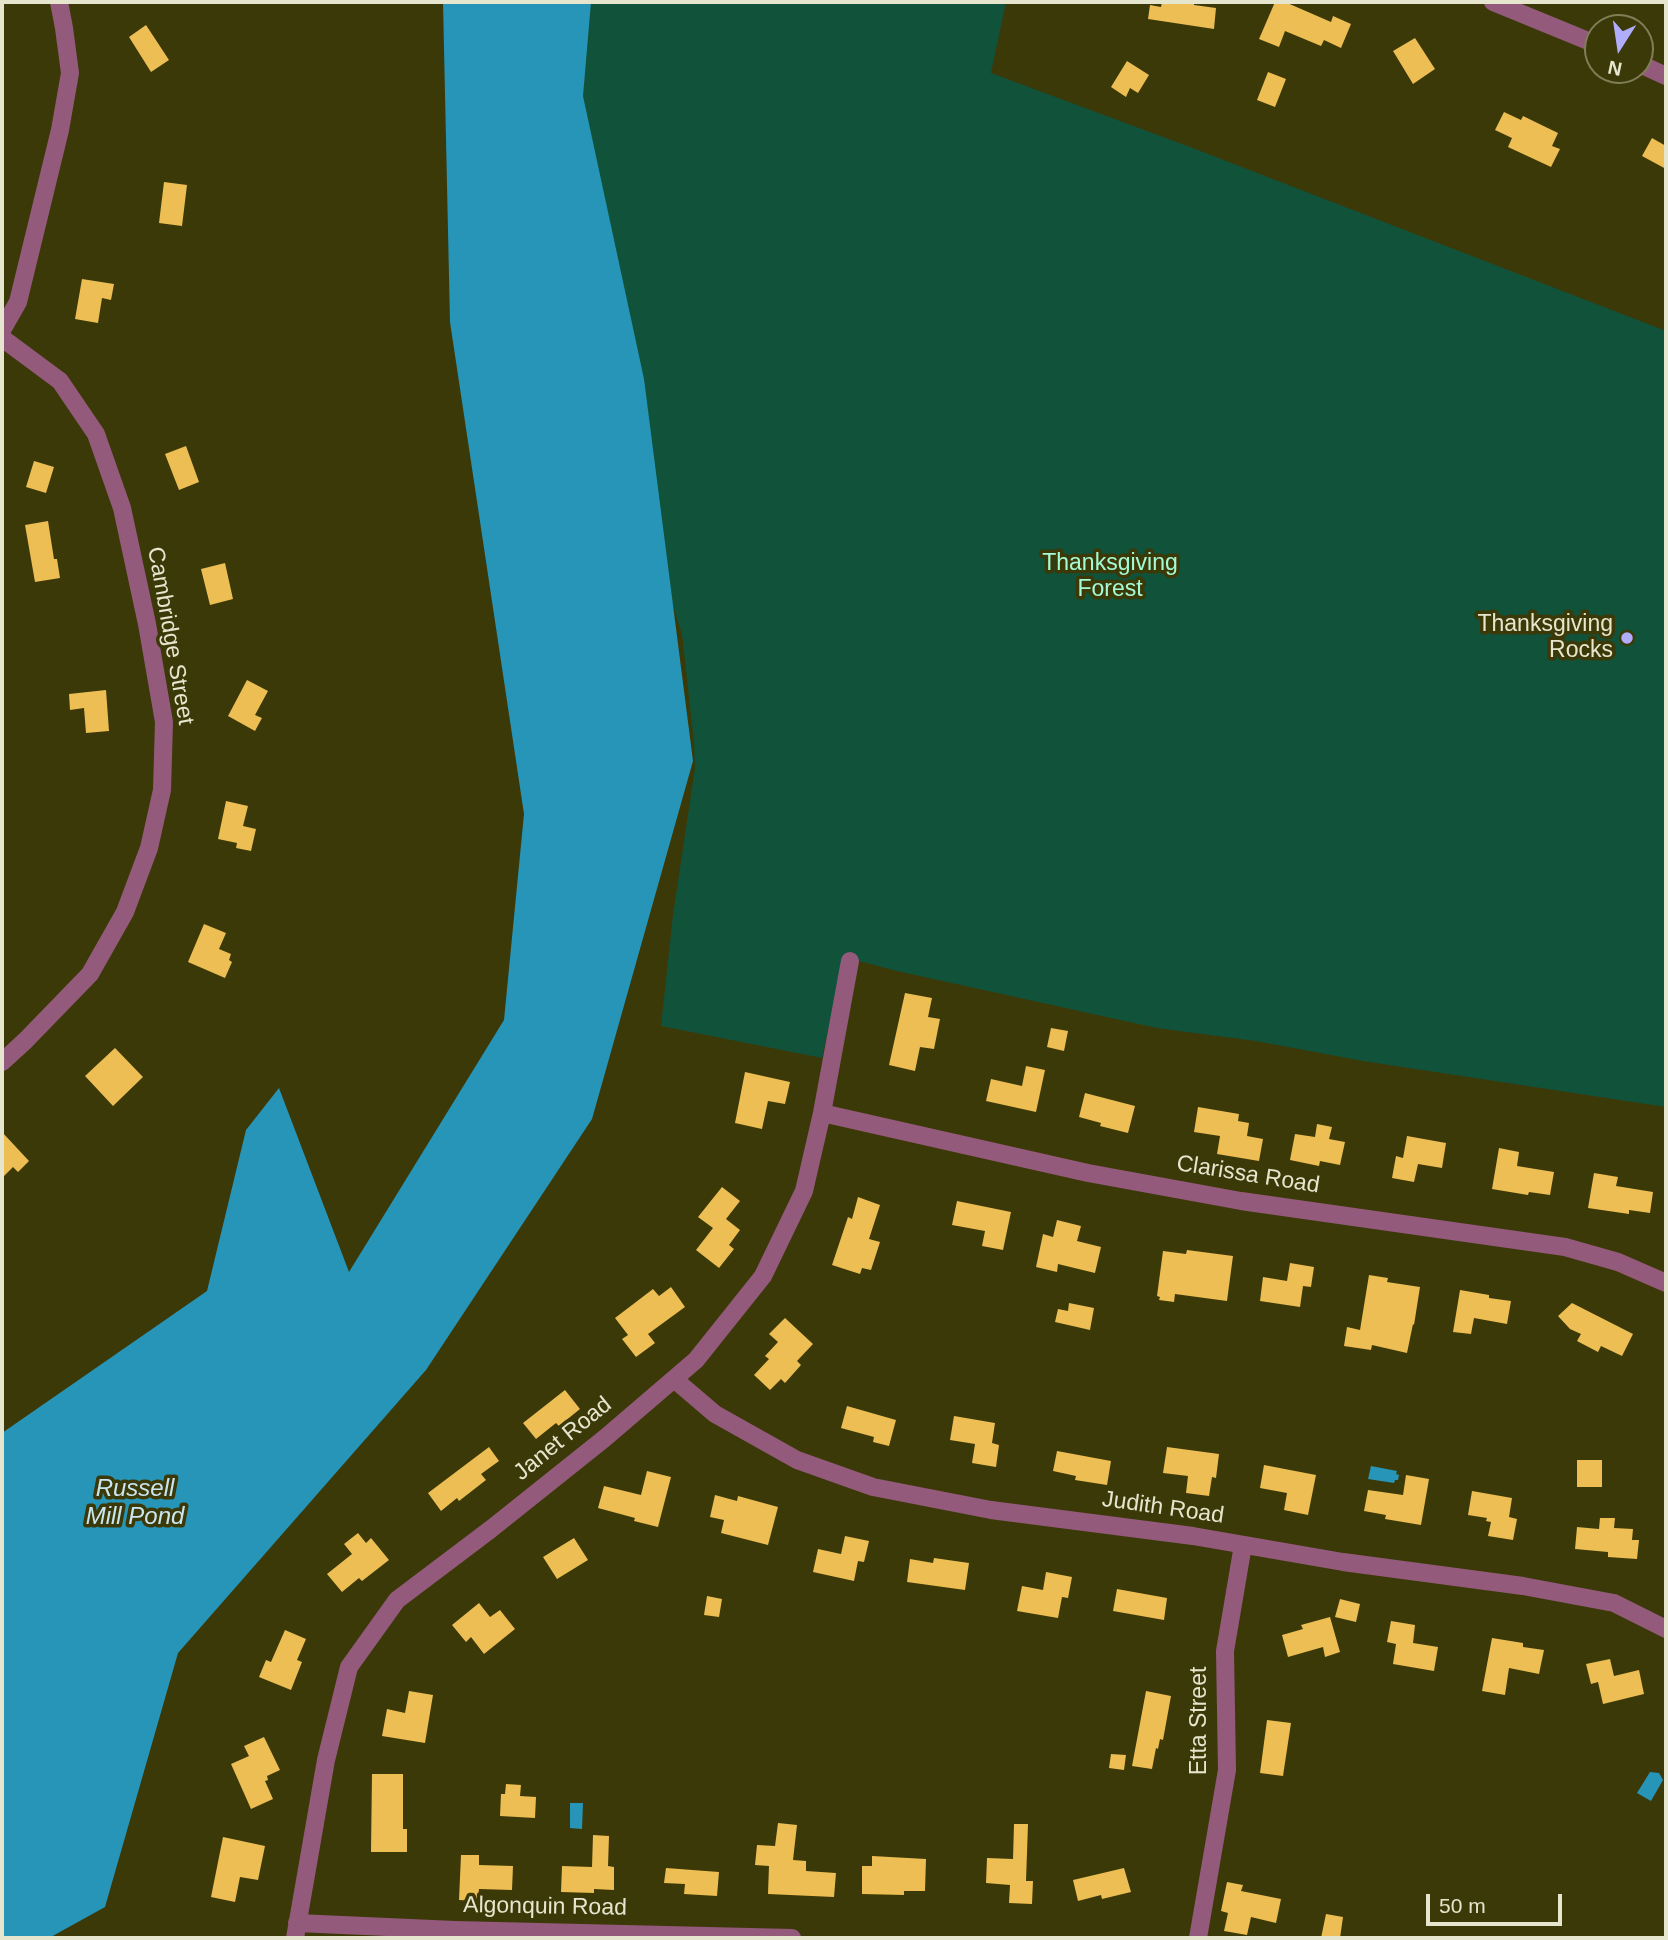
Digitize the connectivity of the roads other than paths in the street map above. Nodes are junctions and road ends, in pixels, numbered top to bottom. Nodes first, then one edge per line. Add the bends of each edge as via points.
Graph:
1 (59, 2) edge
2 (1493, 2) edge
3 (1584, 39) edge
4 (2, 330) edge
5 (2, 338) edge
6 (850, 961) dead end
7 (2, 1062) edge
8 (822, 1112) junction
9 (1666, 1283) edge
10 (674, 1379) junction
11 (1243, 1545) junction
12 (1666, 1629) edge
13 (296, 1931) edge
14 (792, 1938) edge
15 (1198, 1938) edge

1 - 4 street via 69,74 61,130 18,302
2 - 3 street
5 - 7 street, Cambridge Street via 60,381 96,434 122,508 164,722 162,789 149,848 125,912 90,974
6 - 8 street, Janet Road
8 - 9 street, Clarissa Road via 1088,1173 1241,1201 1565,1247 1618,1262
8 - 10 street, Janet Road via 804,1191 763,1276 696,1360
10 - 11 street, Judith Road via 715,1413 797,1460 873,1487 991,1510
10 - 13 street, Janet Road via 397,1600 349,1667
11 - 12 street, Judith Road via 1614,1603
11 - 15 street, Etta Street via 1225,1651 1227,1770
13 - 14 street, Algonquin Road

